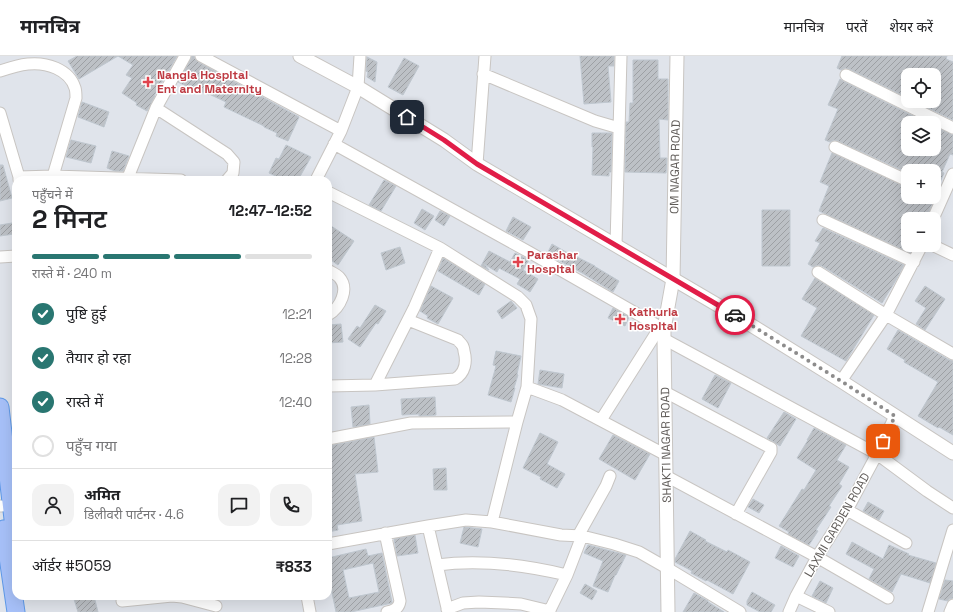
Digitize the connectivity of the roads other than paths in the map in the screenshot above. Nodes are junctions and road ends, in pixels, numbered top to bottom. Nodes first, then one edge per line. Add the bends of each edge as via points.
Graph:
1 (185, 56) edge
2 (201, 56) edge
3 (300, 56) edge
4 (360, 56) edge
5 (484, 56) edge
6 (620, 56) edge
7 (677, 56) edge
8 (0, 71) edge
9 (483, 74) junction
10 (846, 74) dead end
11 (358, 87) junction
12 (156, 108) junction
13 (0, 113) edge
14 (619, 128) junction
15 (953, 128) edge
16 (341, 131) junction
17 (334, 144) junction
18 (835, 146) dead end
19 (477, 164) junction
20 (18, 176) edge
21 (53, 176) edge
22 (128, 176) edge
23 (230, 176) edge
24 (318, 176) edge
25 (952, 178) edge
26 (901, 179) edge
27 (941, 192) edge
28 (332, 194) edge
29 (823, 220) dead end
30 (616, 245) junction
31 (440, 248) junction
32 (941, 249) edge
33 (919, 252) edge
34 (953, 255) edge
35 (12, 256) edge
36 (0, 257) edge
37 (914, 262) junction
38 (818, 272) dead end
39 (332, 273) edge
40 (673, 279) junction
41 (332, 313) edge
42 (886, 315) junction
43 (408, 320) junction
44 (663, 332) junction
45 (953, 354) edge
46 (841, 381) junction
47 (374, 385) junction
48 (332, 386) edge
49 (527, 387) junction
50 (665, 392) junction
51 (0, 407) edge
52 (895, 416) junction
53 (601, 420) junction
54 (517, 422) junction
55 (332, 438) edge
56 (7, 450) edge
57 (953, 453) edge
58 (877, 454) junction
59 (666, 455) junction
60 (610, 476) dead end
61 (666, 476) junction
62 (0, 490) edge
63 (12, 502) edge
64 (1, 506) edge
65 (953, 508) edge
66 (847, 510) junction
67 (736, 514) junction
68 (492, 522) junction
69 (428, 526) junction
70 (953, 530) edge
71 (385, 533) junction
72 (580, 536) junction
73 (332, 543) edge
74 (906, 543) dead end
75 (817, 557) junction
76 (437, 565) junction
77 (667, 568) junction
78 (7, 573) edge
79 (567, 575) junction
80 (12, 595) edge
81 (796, 596) junction
82 (888, 598) dead end
83 (13, 600) edge
84 (24, 600) edge
85 (122, 600) edge
86 (195, 600) edge
87 (308, 600) edge
88 (216, 605) edge
89 (953, 605) edge
90 (448, 610) edge
91 (16, 612) edge
92 (26, 612) edge
93 (125, 612) edge
94 (310, 612) edge
95 (387, 612) edge
96 (549, 612) edge
97 (668, 612) edge
98 (740, 612) edge
99 (788, 612) edge
100 (829, 612) edge
101 (928, 612) edge
102 (950, 612) edge

1 - 12 street
2 - 16 street
3 - 11 street
4 - 11 street
5 - 9 street
6 - 14 street
7 - 40 street, OM NAGAR ROAD
8 - 21 street via 26,64 43,64 57,68 72,82 76,98
9 - 14 street via 595,121
9 - 19 street
10 - 15 street
11 - 16 street
11 - 19 street via 444,140
12 - 22 street
12 - 23 street via 228,154 234,162 233,173
13 - 20 street
14 - 30 street
16 - 17 street
17 - 24 street
17 - 44 street via 522,248
18 - 26 street
19 - 30 street
25 - 27 street
28 - 31 street
29 - 37 street
30 - 40 street
31 - 43 street
31 - 49 street via 518,297 526,305 531,319
32 - 34 street
33 - 37 street
35 - 36 street
37 - 42 street
38 - 42 street
39 - 41 street via 344,287 341,301
40 - 44 street, SHAKTI NAGAR ROAD
40 - 46 street
42 - 45 street
42 - 46 street
43 - 47 street
43 - 47 street via 458,340 465,355 463,372 455,379
44 - 50 street, SHAKTI NAGAR ROAD
44 - 53 street
44 - 58 street
46 - 52 street
47 - 48 street
49 - 53 street via 562,400
49 - 54 street
50 - 59 street, SHAKTI NAGAR ROAD
50 - 67 street via 771,448
51 - 56 main road
52 - 57 street
52 - 58 street, LAXMI GARDEN ROAD
53 - 59 street
54 - 55 street via 411,423
54 - 68 street
56 - 63 main road
58 - 65 street
58 - 66 street, LAXMI GARDEN ROAD
59 - 61 street, SHAKTI NAGAR ROAD
60 - 72 street
61 - 67 street
61 - 77 street, SHAKTI NAGAR ROAD
62 - 64 main road
64 - 78 main road
66 - 74 street
66 - 75 street, LAXMI GARDEN ROAD
67 - 75 street
68 - 69 street via 466,520
68 - 72 street
69 - 71 street
69 - 76 street
70 - 101 street
71 - 73 street
71 - 95 street via 400,601 397,608
72 - 77 street via 639,552
72 - 79 street
75 - 81 street, LAXMI GARDEN ROAD
75 - 82 street
76 - 79 street via 500,564
76 - 90 street
77 - 97 street, SHAKTI NAGAR ROAD
77 - 98 street
78 - 80 main road
79 - 96 street
81 - 99 street, LAXMI GARDEN ROAD
81 - 100 street
83 - 91 main road
84 - 92 main road
85 - 93 street
86 - 88 street
87 - 94 street
89 - 102 street
90 - 96 street via 463,603 504,602

